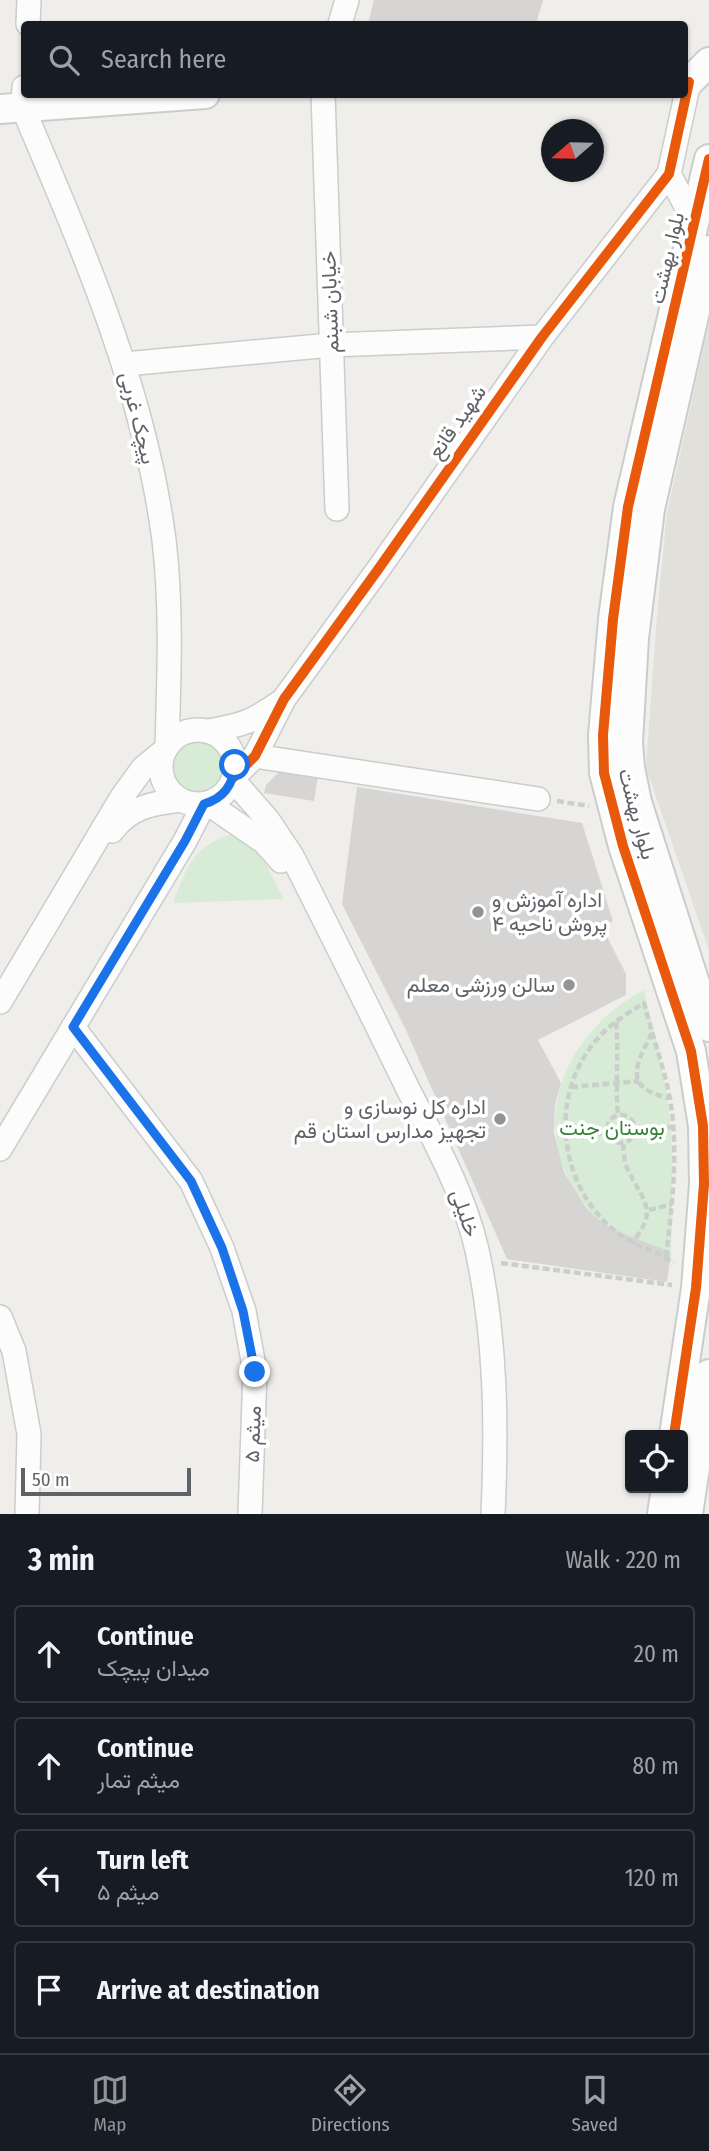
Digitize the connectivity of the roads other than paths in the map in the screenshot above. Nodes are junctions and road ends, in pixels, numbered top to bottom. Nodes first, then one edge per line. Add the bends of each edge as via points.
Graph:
1 (29, 0) edge
2 (347, 0) edge
3 (28, 21) edge
4 (341, 21) edge
5 (709, 62) edge
6 (688, 81) edge
7 (97, 98) edge
8 (323, 98) edge
9 (684, 98) edge
10 (16, 101) edge
11 (709, 159) edge
12 (669, 174) junction
13 (695, 223) junction
14 (709, 250) edge
15 (542, 337) junction
16 (331, 345) junction
17 (125, 364) junction
18 (337, 509) dead end
19 (284, 699) junction
20 (169, 701) junction
21 (197, 731) junction
22 (167, 747) junction
23 (255, 756) junction
24 (233, 778) junction
25 (538, 799) dead end
26 (181, 800) junction
27 (205, 803) junction
28 (72, 884) junction
29 (334, 938) junction
30 (0, 1002) edge
31 (73, 1027) junction
32 (709, 1027) edge
33 (0, 1149) edge
34 (0, 1317) edge
35 (709, 1374) edge
36 (675, 1430) edge
37 (665, 1493) edge
38 (27, 1514) edge
39 (250, 1514) edge
40 (493, 1514) edge
41 (662, 1514) edge
42 (688, 1514) edge

1 - 3 street
2 - 4 street
5 - 6 street
7 - 10 street
8 - 16 street, خیابان شبنم
9 - 12 street
10 - 17 street, پیچک غربی via 94,276
11 - 13 street, بلوار بهشت
12 - 13 street
12 - 15 street, شهید قانع
13 - 36 street, بلوار بهشت via 628,507 603,735 604,774 691,1051 703,1126 704,1184 695,1288
14 - 32 street, بلوار بهشت via 650,509 634,638 628,742 637,802
15 - 16 street
15 - 19 street, شهید قانع
16 - 17 street
16 - 18 street, خیابان شبنم
17 - 20 street, پیچک غربی via 155,482 164,541
19 - 21 street via 242,725
19 - 23 street
20 - 21 street via 175,718
20 - 22 street, پیچک غربی
21 - 22 street
21 - 24 street via 219,736 233,754
22 - 26 street via 162,758 164,782
22 - 28 street via 143,768 122,797
23 - 24 street
23 - 25 street
24 - 27 street via 223,795
24 - 29 street via 292,856
26 - 27 street
26 - 28 street via 149,804 126,816
27 - 29 street via 264,842 286,866
27 - 31 street
28 - 30 street
29 - 40 street, خلیلی via 453,1180 477,1247 495,1372
31 - 33 street
31 - 39 street, میثم ۵ via 191,1181 222,1248 243,1311 255,1372
34 - 38 street via 14,1351 29,1434
35 - 42 street
37 - 41 street

